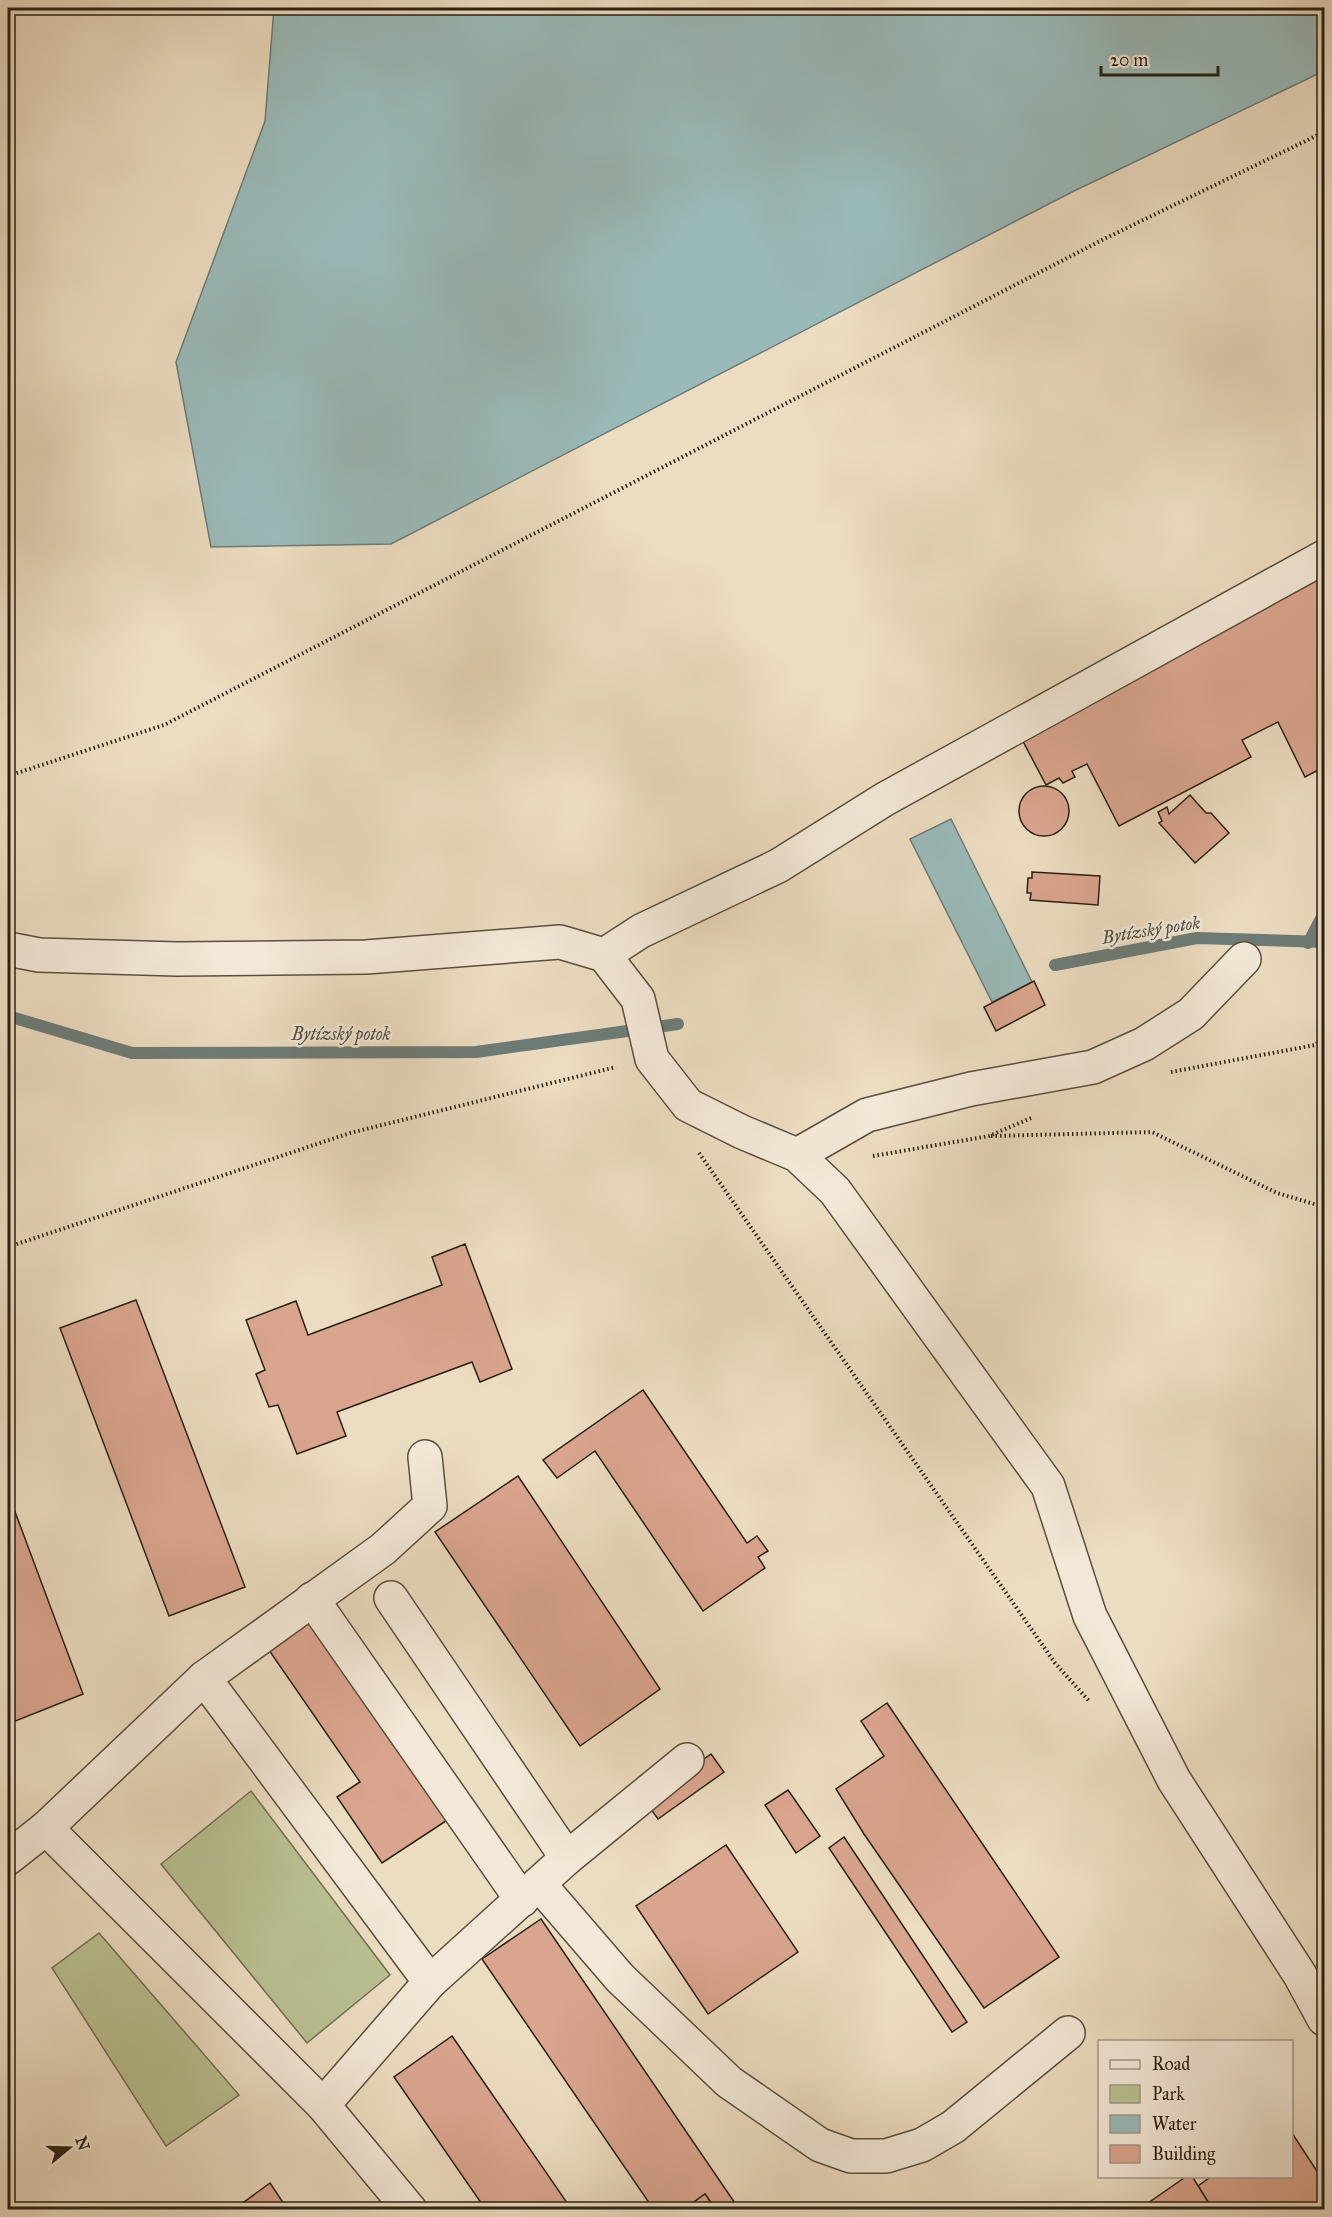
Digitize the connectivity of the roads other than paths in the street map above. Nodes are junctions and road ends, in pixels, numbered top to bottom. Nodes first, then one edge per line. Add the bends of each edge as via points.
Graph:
1 (1324, 557) edge
2 (8, 949) edge
3 (604, 955) junction
4 (1244, 959) dead end
5 (797, 1155) junction
6 (425, 1457) dead end
7 (312, 1599) junction
8 (390, 1599) dead end
9 (204, 1678) junction
10 (687, 1760) dead end
11 (46, 1828) junction
12 (8, 1858) edge
13 (567, 1858) junction
14 (530, 1892) junction
15 (430, 1982) junction
16 (1324, 2019) edge
17 (1068, 2033) dead end
18 (323, 2106) junction
19 (410, 2210) edge

1 - 3 lane via 885,799 778,866 641,931
2 - 3 lane via 39,955 177,959 366,957 560,942
3 - 5 lane via 638,999 652,1059 688,1105
4 - 5 lane via 1191,1014 1144,1044 1093,1067 971,1089 867,1114
5 - 16 lane via 835,1191 1048,1486 1090,1616 1174,1780 1300,1975
6 - 7 lane via 430,1506 382,1549
7 - 9 lane
7 - 14 lane
8 - 13 lane
9 - 11 lane
9 - 15 lane
10 - 13 lane
11 - 12 lane
11 - 18 lane
13 - 14 lane
14 - 15 lane
14 - 17 lane via 729,2082 820,2145 851,2156 886,2156 922,2145 953,2127
15 - 18 lane
18 - 19 lane

